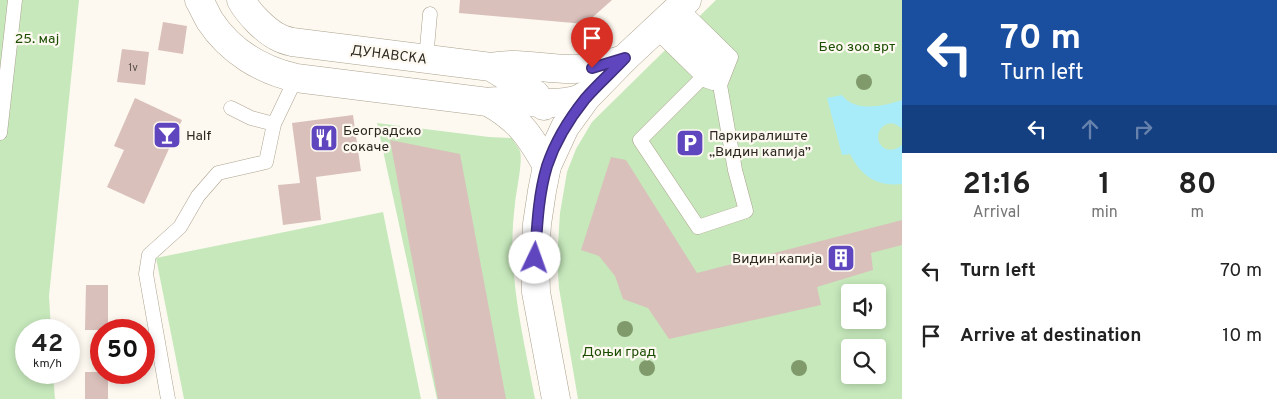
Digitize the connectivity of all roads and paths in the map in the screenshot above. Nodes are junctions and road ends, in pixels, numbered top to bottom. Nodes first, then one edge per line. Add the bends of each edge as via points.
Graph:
1 (15, 0) edge
2 (199, 0) edge
3 (241, 0) edge
4 (430, 14) dead end
5 (671, 14) edge
6 (625, 58) junction
7 (426, 59) junction
8 (491, 67) junction
9 (296, 78) junction
10 (698, 82) dead end
11 (720, 85) junction
12 (592, 91) junction
13 (488, 102) junction
14 (543, 103) junction
15 (231, 108) dead end
16 (274, 124) junction
17 (0, 133) edge
18 (547, 166) junction
19 (168, 399) edge
20 (556, 399) edge

1 - 17 lane
2 - 9 main road via 225,40 244,56 268,69
3 - 7 main road, ДУНАВСКА via 269,32 279,38
4 - 7 lane
5 - 6 main road
5 - 11 lane via 707,81
5 - 11 lane via 722,65
6 - 8 main road via 582,69
6 - 12 main road
7 - 8 main road, ДУНАВСКА
8 - 14 main road, ДУНАВСКА via 535,94
9 - 13 main road
9 - 16 lane
10 - 11 lane via 640,140 698,227 746,211
12 - 14 main road via 570,102
12 - 18 main road via 566,127
13 - 14 main road
13 - 18 main road via 504,110 520,125
14 - 18 main road via 550,124
15 - 16 lane
16 - 19 lane via 266,162 218,172 198,196 180,227 149,255 146,274
18 - 20 main road via 537,224 536,292

